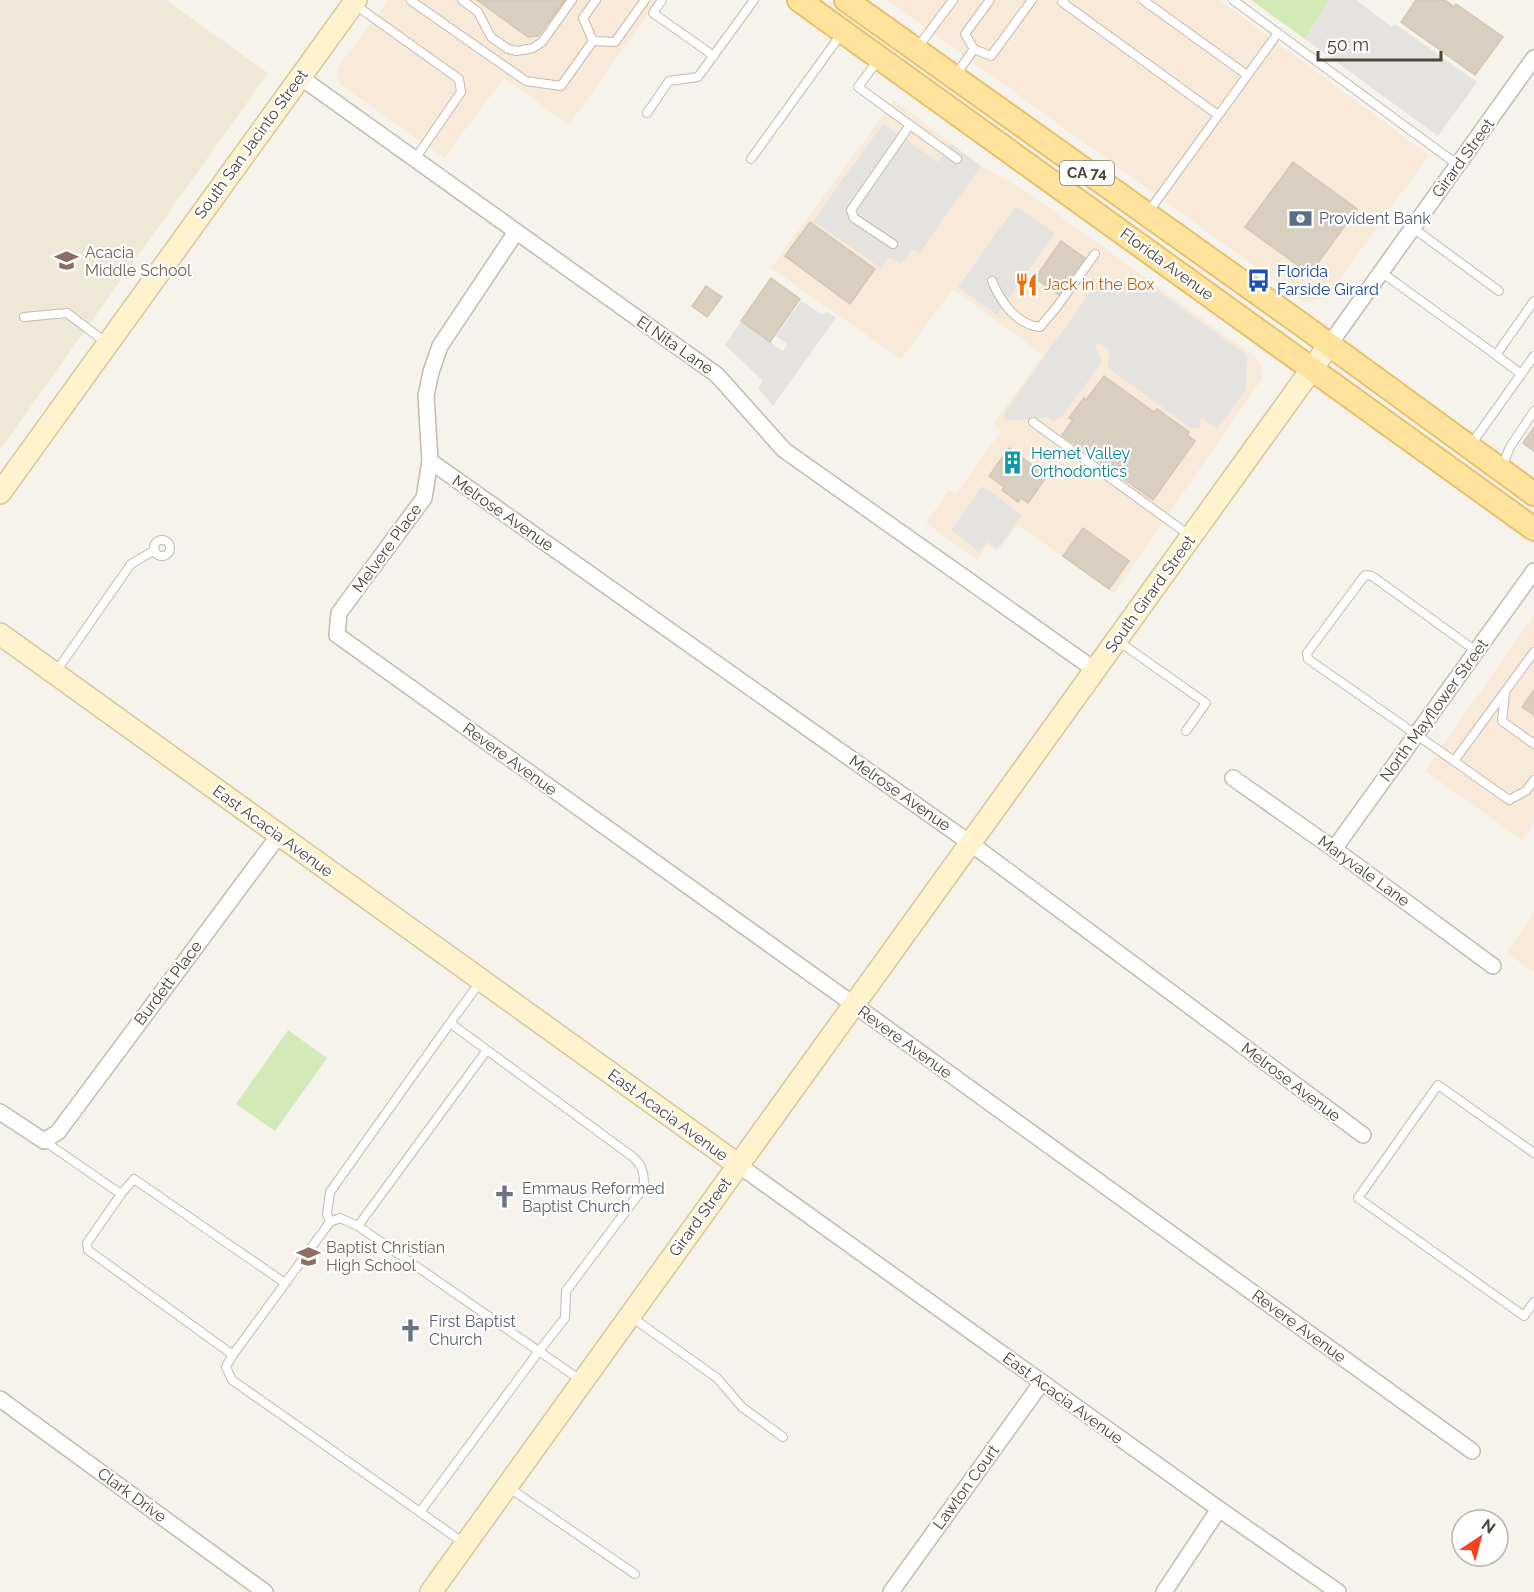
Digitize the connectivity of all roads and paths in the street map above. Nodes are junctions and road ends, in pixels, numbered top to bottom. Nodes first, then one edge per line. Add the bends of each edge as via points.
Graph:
1 (411, 0) edge
2 (462, 0) edge
3 (572, 0) edge
4 (596, 0) edge
5 (645, 0) edge
6 (662, 0) edge
7 (754, 0) edge
8 (799, 0) edge
9 (846, 0) edge
10 (952, 0) edge
11 (990, 0) edge
12 (1032, 0) edge
13 (1064, 0) edge
14 (1143, 0) edge
15 (1233, 0) edge
16 (354, 2) edge
17 (843, 31) junction
18 (1278, 33) junction
19 (593, 41) junction
20 (974, 49) junction
21 (916, 50) junction
22 (714, 56) junction
23 (880, 58) junction
24 (1534, 58) edge
25 (1248, 75) junction
26 (300, 77) junction
27 (954, 77) junction
28 (647, 113) dead end
29 (1218, 116) junction
30 (910, 125) junction
31 (415, 159) junction
32 (751, 159) dead end
33 (957, 159) dead end
34 (1458, 165) junction
35 (1146, 215) junction
36 (1413, 228) junction
37 (516, 232) junction
38 (892, 244) dead end
39 (1095, 254) dead end
40 (1381, 272) junction
41 (992, 281) dead end
42 (1500, 291) dead end
43 (1534, 302) edge
44 (24, 316) dead end
45 (108, 344) junction
46 (1329, 345) junction
47 (1496, 355) junction
48 (1534, 356) edge
49 (1312, 368) junction
50 (1521, 374) junction
51 (1534, 411) edge
52 (1033, 422) dead end
53 (1469, 447) junction
54 (430, 461) junction
55 (1501, 470) junction
56 (0, 493) edge
57 (1534, 494) edge
58 (1534, 529) edge
59 (1191, 537) junction
60 (155, 550) dead end
61 (1534, 571) edge
62 (0, 634) edge
63 (337, 635) joint
64 (1117, 640) junction
65 (1476, 651) junction
66 (1534, 652) edge
67 (1095, 670) junction
68 (54, 674) junction
69 (1506, 691) junction
70 (1186, 731) dead end
71 (1416, 734) junction
72 (1534, 744) edge
73 (1454, 761) junction
74 (1233, 778) dead end
75 (1534, 780) edge
76 (279, 835) junction
77 (970, 843) junction
78 (1334, 849) junction
79 (1493, 966) dead end
80 (481, 980) junction
81 (853, 1004) junction
82 (450, 1023) junction
83 (487, 1050) junction
84 (0, 1112) edge
85 (1363, 1135) dead end
86 (44, 1141) junction
87 (1534, 1153) edge
88 (737, 1164) junction
89 (121, 1194) junction
90 (330, 1222) junction
91 (358, 1226) junction
92 (285, 1283) junction
93 (1534, 1302) edge
94 (629, 1316) junction
95 (539, 1351) junction
96 (233, 1355) junction
97 (582, 1381) junction
98 (1042, 1382) junction
99 (0, 1399) edge
100 (783, 1437) dead end
101 (1472, 1451) dead end
102 (507, 1486) junction
103 (1219, 1509) junction
104 (420, 1512) junction
105 (465, 1544) junction
106 (635, 1574) dead end
107 (265, 1592) edge
108 (431, 1592) edge
109 (891, 1592) edge
110 (1164, 1592) edge
111 (1338, 1592) edge

1 - 19 lane via 535,84 561,86
2 - 3 lane via 478,12 491,37 517,51 542,42
4 - 19 lane via 583,18
5 - 19 lane via 615,42
6 - 22 lane via 653,13
7 - 22 lane
8 - 17 main road, Florida Avenue / CA 74
9 - 21 main road, Florida Avenue / CA 74
10 - 21 lane
11 - 20 lane via 965,34
12 - 20 lane via 991,56
13 - 29 lane
14 - 25 lane
15 - 18 lane
16 - 26 street, South San Jacinto Street
16 - 31 lane via 459,79 461,92
17 - 23 main road, Florida Avenue / CA 74
17 - 32 lane
18 - 25 lane
18 - 34 lane
20 - 27 lane
21 - 27 main road, Florida Avenue / CA 74
22 - 28 lane via 698,77 669,81
23 - 30 lane via 858,87
23 - 49 main road, Florida Avenue / CA 74
24 - 34 street, Girard Street
25 - 29 lane
26 - 31 street, El Nita Lane
26 - 45 street, South San Jacinto Street
27 - 35 main road, Florida Avenue / CA 74
29 - 35 lane
30 - 33 lane
30 - 38 lane via 851,210 854,218
31 - 37 street, El Nita Lane
34 - 36 street, Girard Street
35 - 46 main road, Florida Avenue / CA 74
36 - 40 street, Girard Street
36 - 42 lane
37 - 54 street, Melvere Place via 440,346 430,372 426,396
37 - 67 street, El Nita Lane via 717,375 784,450
39 - 41 lane via 1040,327 1032,327 1013,314
40 - 46 street, Girard Street
40 - 47 lane
43 - 47 lane
44 - 45 lane via 67,313
45 - 56 street, South San Jacinto Street
46 - 49 street, South Girard Street
46 - 53 main road, Florida Avenue / CA 74
47 - 50 lane
48 - 50 lane
49 - 58 main road, Florida Avenue / CA 74
49 - 59 street, South Girard Street
50 - 53 lane
51 - 55 lane via 1510,447
52 - 59 lane
53 - 55 main road, Florida Avenue / CA 74
54 - 63 street, Melvere Place via 424,498 339,613
54 - 77 street, Melrose Avenue
55 - 57 main road, Florida Avenue / CA 74
59 - 64 street, South Girard Street
60 - 68 lane via 131,564
61 - 65 street, North Mayflower Street
62 - 68 street, East Acacia Avenue
63 - 81 street, Revere Avenue
64 - 67 street, South Girard Street
64 - 70 lane via 1206,703
65 - 71 street, North Mayflower Street
65 - 71 lane via 1372,576 1365,575 1307,653 1308,659
66 - 69 lane
67 - 77 street, South Girard Street
68 - 76 street, East Acacia Avenue
69 - 72 lane via 1502,721
69 - 73 lane
71 - 73 lane
71 - 78 street, North Mayflower Street
73 - 75 lane via 1509,800 1526,791
74 - 78 street, Maryvale Lane
76 - 80 street, East Acacia Avenue
76 - 86 street, Burdett Place via 58,1132
77 - 81 street, Girard Street
77 - 85 street, Melrose Avenue
78 - 79 street, Maryvale Lane
80 - 82 lane
80 - 88 street, East Acacia Avenue
81 - 88 street, Girard Street
81 - 101 street, Revere Avenue
82 - 83 lane
82 - 90 lane via 330,1192
83 - 91 lane
83 - 95 lane via 633,1157 644,1173 644,1187 566,1291 565,1318
84 - 86 street
86 - 89 lane
87 - 93 lane via 1438,1085 1358,1198 1524,1317
88 - 94 street, Girard Street
88 - 98 street, East Acacia Avenue
89 - 92 lane via 134,1179
89 - 96 lane via 87,1243 88,1250
90 - 91 lane via 340,1218
90 - 92 lane
91 - 95 lane
92 - 96 lane
94 - 97 street, Girard Street
94 - 100 lane via 717,1378 742,1407
95 - 97 lane
95 - 104 lane
96 - 104 lane via 226,1367 232,1380
97 - 102 street, Girard Street
98 - 103 street, East Acacia Avenue
98 - 109 street, Lawton Court
99 - 107 street, Clark Drive
102 - 105 street, Girard Street
102 - 106 lane
103 - 110 street
103 - 111 street, East Acacia Avenue
104 - 105 lane
105 - 108 street, Girard Street

